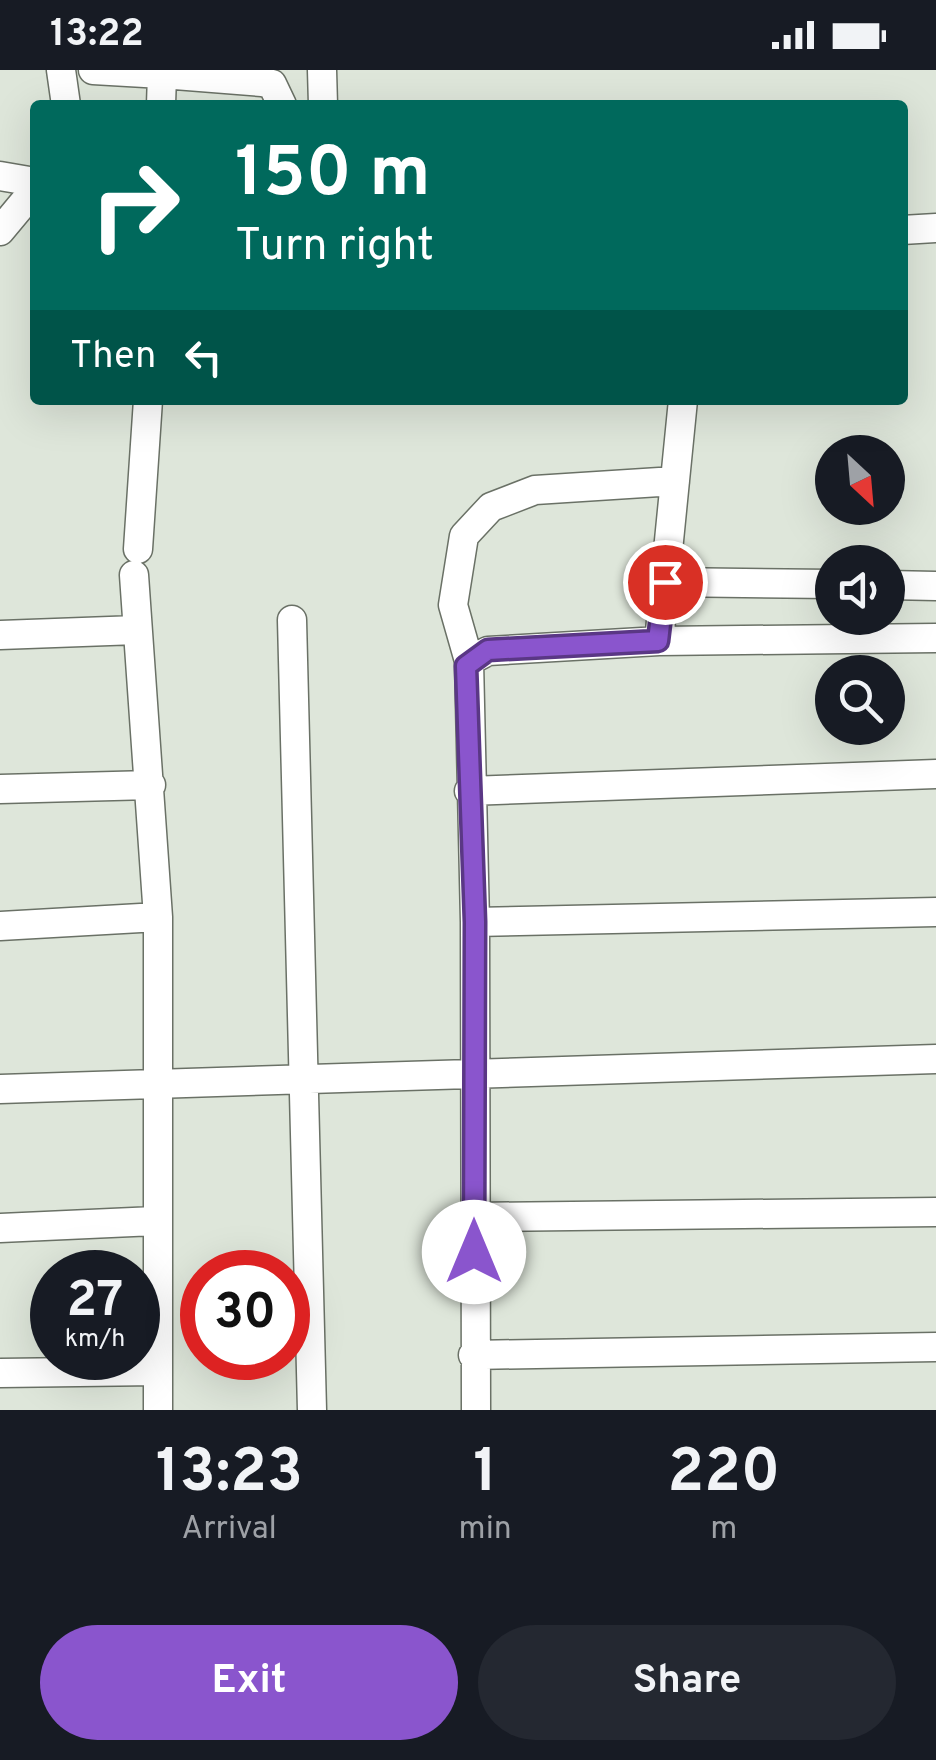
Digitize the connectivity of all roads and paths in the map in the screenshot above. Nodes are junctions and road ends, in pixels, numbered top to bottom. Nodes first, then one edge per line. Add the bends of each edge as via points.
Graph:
1 (62, 70) edge
2 (93, 70) edge
3 (322, 70) edge
4 (162, 74) junction
5 (65, 100) edge
6 (161, 100) edge
7 (280, 100) edge
8 (323, 100) edge
9 (0, 176) edge
10 (30, 184) edge
11 (30, 192) edge
12 (936, 228) edge
13 (908, 230) edge
14 (0, 231) edge
15 (148, 405) edge
16 (683, 405) edge
17 (676, 482) junction
18 (665, 582) junction
19 (815, 584) edge
20 (905, 585) edge
21 (936, 586) edge
22 (292, 620) dead end
23 (138, 630) junction
24 (0, 636) edge
25 (936, 638) edge
26 (658, 641) junction
27 (469, 661) junction
28 (936, 774) edge
29 (151, 785) junction
30 (0, 789) edge
31 (469, 791) junction
32 (936, 912) edge
33 (158, 918) junction
34 (475, 922) junction
35 (0, 926) edge
36 (936, 1059) edge
37 (473, 1074) junction
38 (302, 1081) junction
39 (156, 1084) junction
40 (0, 1089) edge
41 (936, 1212) edge
42 (474, 1217) junction
43 (156, 1221) junction
44 (0, 1228) edge
45 (156, 1250) edge
46 (936, 1347) edge
47 (473, 1355) junction
48 (0, 1373) edge
49 (30, 1373) edge
50 (157, 1380) edge
51 (158, 1410) edge
52 (312, 1410) edge
53 (476, 1410) edge

1 - 5 street
2 - 4 street
3 - 8 street
4 - 6 street
4 - 7 street via 272,84
9 - 10 street
11 - 14 street
12 - 13 street
15 - 23 street
16 - 17 street
17 - 18 street
17 - 27 street via 535,490 491,508 464,536 453,605
18 - 19 street
18 - 26 street
20 - 21 street
22 - 38 street
23 - 24 street
23 - 29 street
25 - 26 street
26 - 27 street via 488,650
27 - 31 street
28 - 31 street
29 - 30 street
29 - 33 street
31 - 34 street
32 - 34 street
33 - 35 street
33 - 39 street
34 - 37 street
36 - 37 street
37 - 38 street
37 - 42 street
38 - 39 street
38 - 52 street
39 - 40 street
39 - 43 street
41 - 42 street
42 - 47 street
43 - 44 street
43 - 45 street
46 - 47 street
47 - 53 street
48 - 49 street
50 - 51 street

